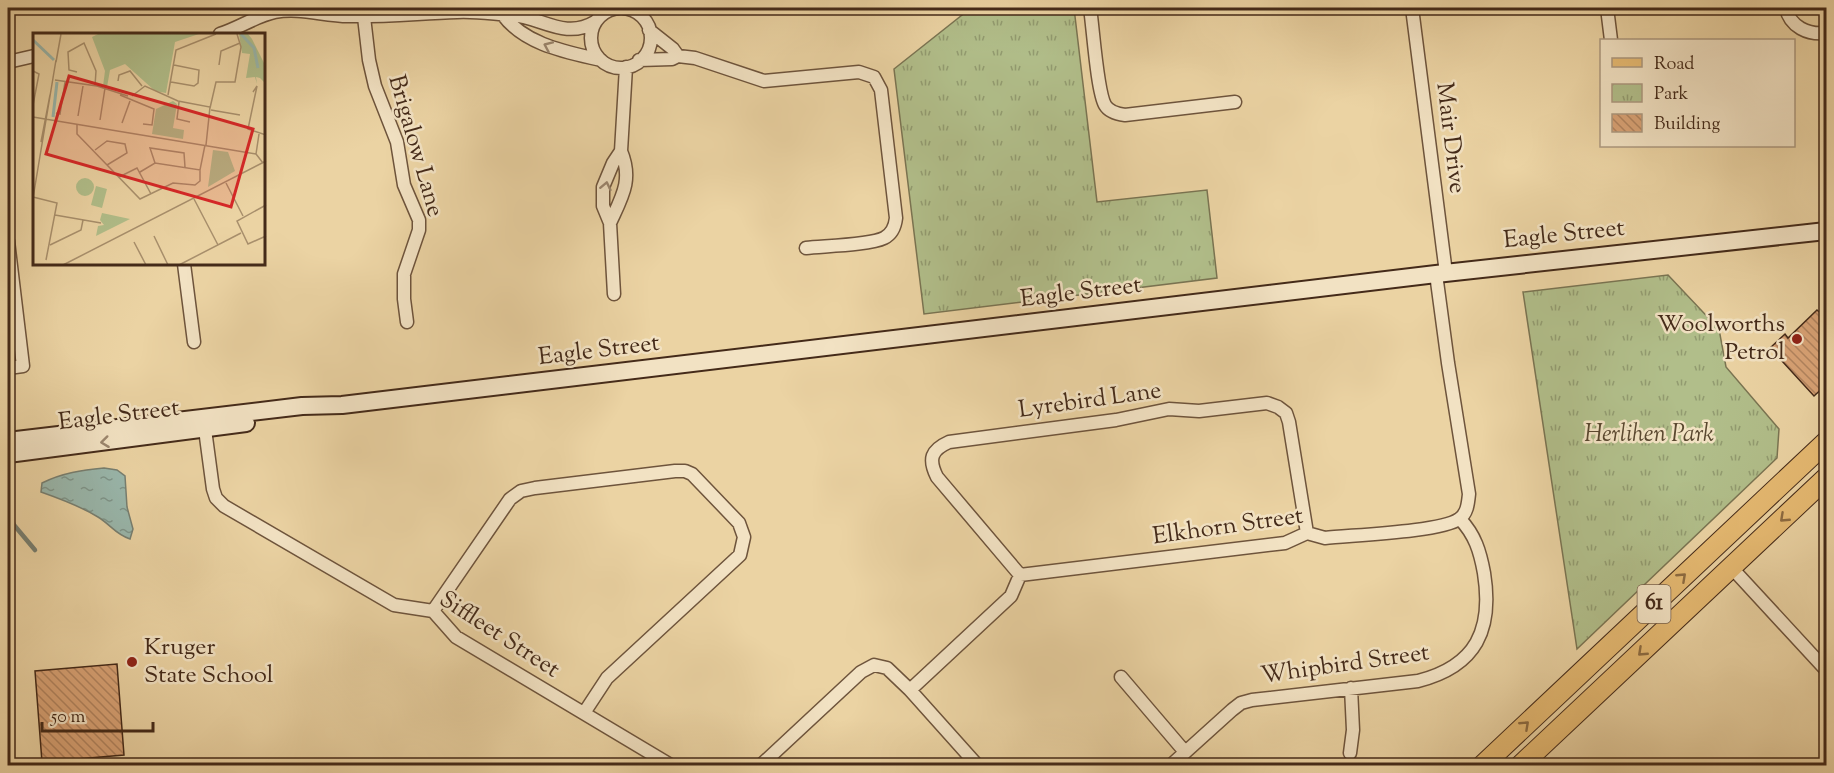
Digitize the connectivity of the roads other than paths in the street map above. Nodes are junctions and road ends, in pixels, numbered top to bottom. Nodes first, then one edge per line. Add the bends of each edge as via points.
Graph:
1 (1090, 8) edge
2 (1412, 8) edge
3 (1607, 8) edge
4 (1786, 8) edge
5 (634, 9) edge
6 (261, 12) edge
7 (503, 15) junction
8 (364, 16) junction
9 (596, 22) junction
10 (649, 30) junction
11 (222, 33) edge
12 (1827, 33) edge
13 (1611, 39) edge
14 (33, 56) edge
15 (678, 56) junction
16 (601, 60) junction
17 (639, 60) junction
18 (8, 62) edge
19 (626, 67) junction
20 (1234, 102) dead end
21 (621, 151) junction
22 (610, 223) junction
23 (1827, 231) edge
24 (8, 242) edge
25 (806, 248) dead end
26 (184, 266) edge
27 (1441, 274) junction
28 (614, 294) dead end
29 (407, 322) dead end
30 (194, 342) dead end
31 (8, 368) edge
32 (204, 424) junction
33 (1827, 442) edge
34 (9, 451) edge
35 (1827, 478) edge
36 (1460, 519) junction
37 (1307, 532) junction
38 (1731, 567) junction
39 (1020, 575) junction
40 (433, 611) junction
41 (1827, 670) edge
42 (1121, 677) dead end
43 (1351, 688) junction
44 (910, 690) junction
45 (584, 713) junction
46 (1185, 752) junction
47 (1350, 753) dead end
48 (672, 765) edge
49 (760, 765) edge
50 (978, 765) edge
51 (1170, 765) edge
52 (1482, 765) edge
53 (1520, 765) edge

1 - 20 street via 1101,90 1109,110 1125,115
2 - 27 street, Mair Drive
3 - 13 street
4 - 12 street via 1798,27 1815,34
5 - 9 street via 613,9
5 - 10 street
6 - 8 street via 289,10
6 - 11 street
7 - 8 street via 457,12
7 - 9 street via 578,29
16 -> 7 street via 557,50 531,38
8 - 29 street, Brigalow Lane via 375,86 397,142 404,184 419,220 404,274
9 - 16 street via 591,42
10 - 15 street
10 - 17 street via 650,44
14 - 18 street
15 - 17 street
15 - 25 street via 705,60 764,81 860,72 868,73 878,83 895,227 876,241
16 - 19 street
17 - 19 street
19 - 21 street
21 - 22 street via 627,180
22 -> 21 street via 603,206 603,187
22 - 28 street
23 - 27 street, Eagle Street
24 - 31 street via 22,366
26 - 30 street
27 - 32 street, Eagle Street
27 - 36 street via 1448,363 1469,494
32 - 34 street, Eagle Street
32 - 40 street, Siffleet Street via 213,489 224,506 394,605
52 -> 33 main road, 61
35 -> 38 main road, 61
36 - 37 street, Elkhorn Street via 1442,527 1326,538
36 - 43 street, Whipbird Street via 1478,546 1486,585 1487,612 1479,639 1453,668 1437,676
37 - 39 street, Elkhorn Street via 1285,543
37 - 39 street, Lyrebird Lane via 1289,422 1286,413 1267,403 1199,411 1169,409 937,447 932,467 937,477
38 - 41 street
38 -> 53 main road, 61
39 - 44 street via 1011,596
40 - 45 street, Siffleet Street via 456,638
40 - 45 street via 510,499 521,491 675,471 692,474 739,522 744,537 740,555 607,678
42 - 46 street
43 - 46 street, Whipbird Street via 1241,703
43 - 47 street
44 - 49 street via 887,668 874,665 861,672
44 - 50 street
45 - 48 street, Siffleet Street
46 - 51 street, Whipbird Street

